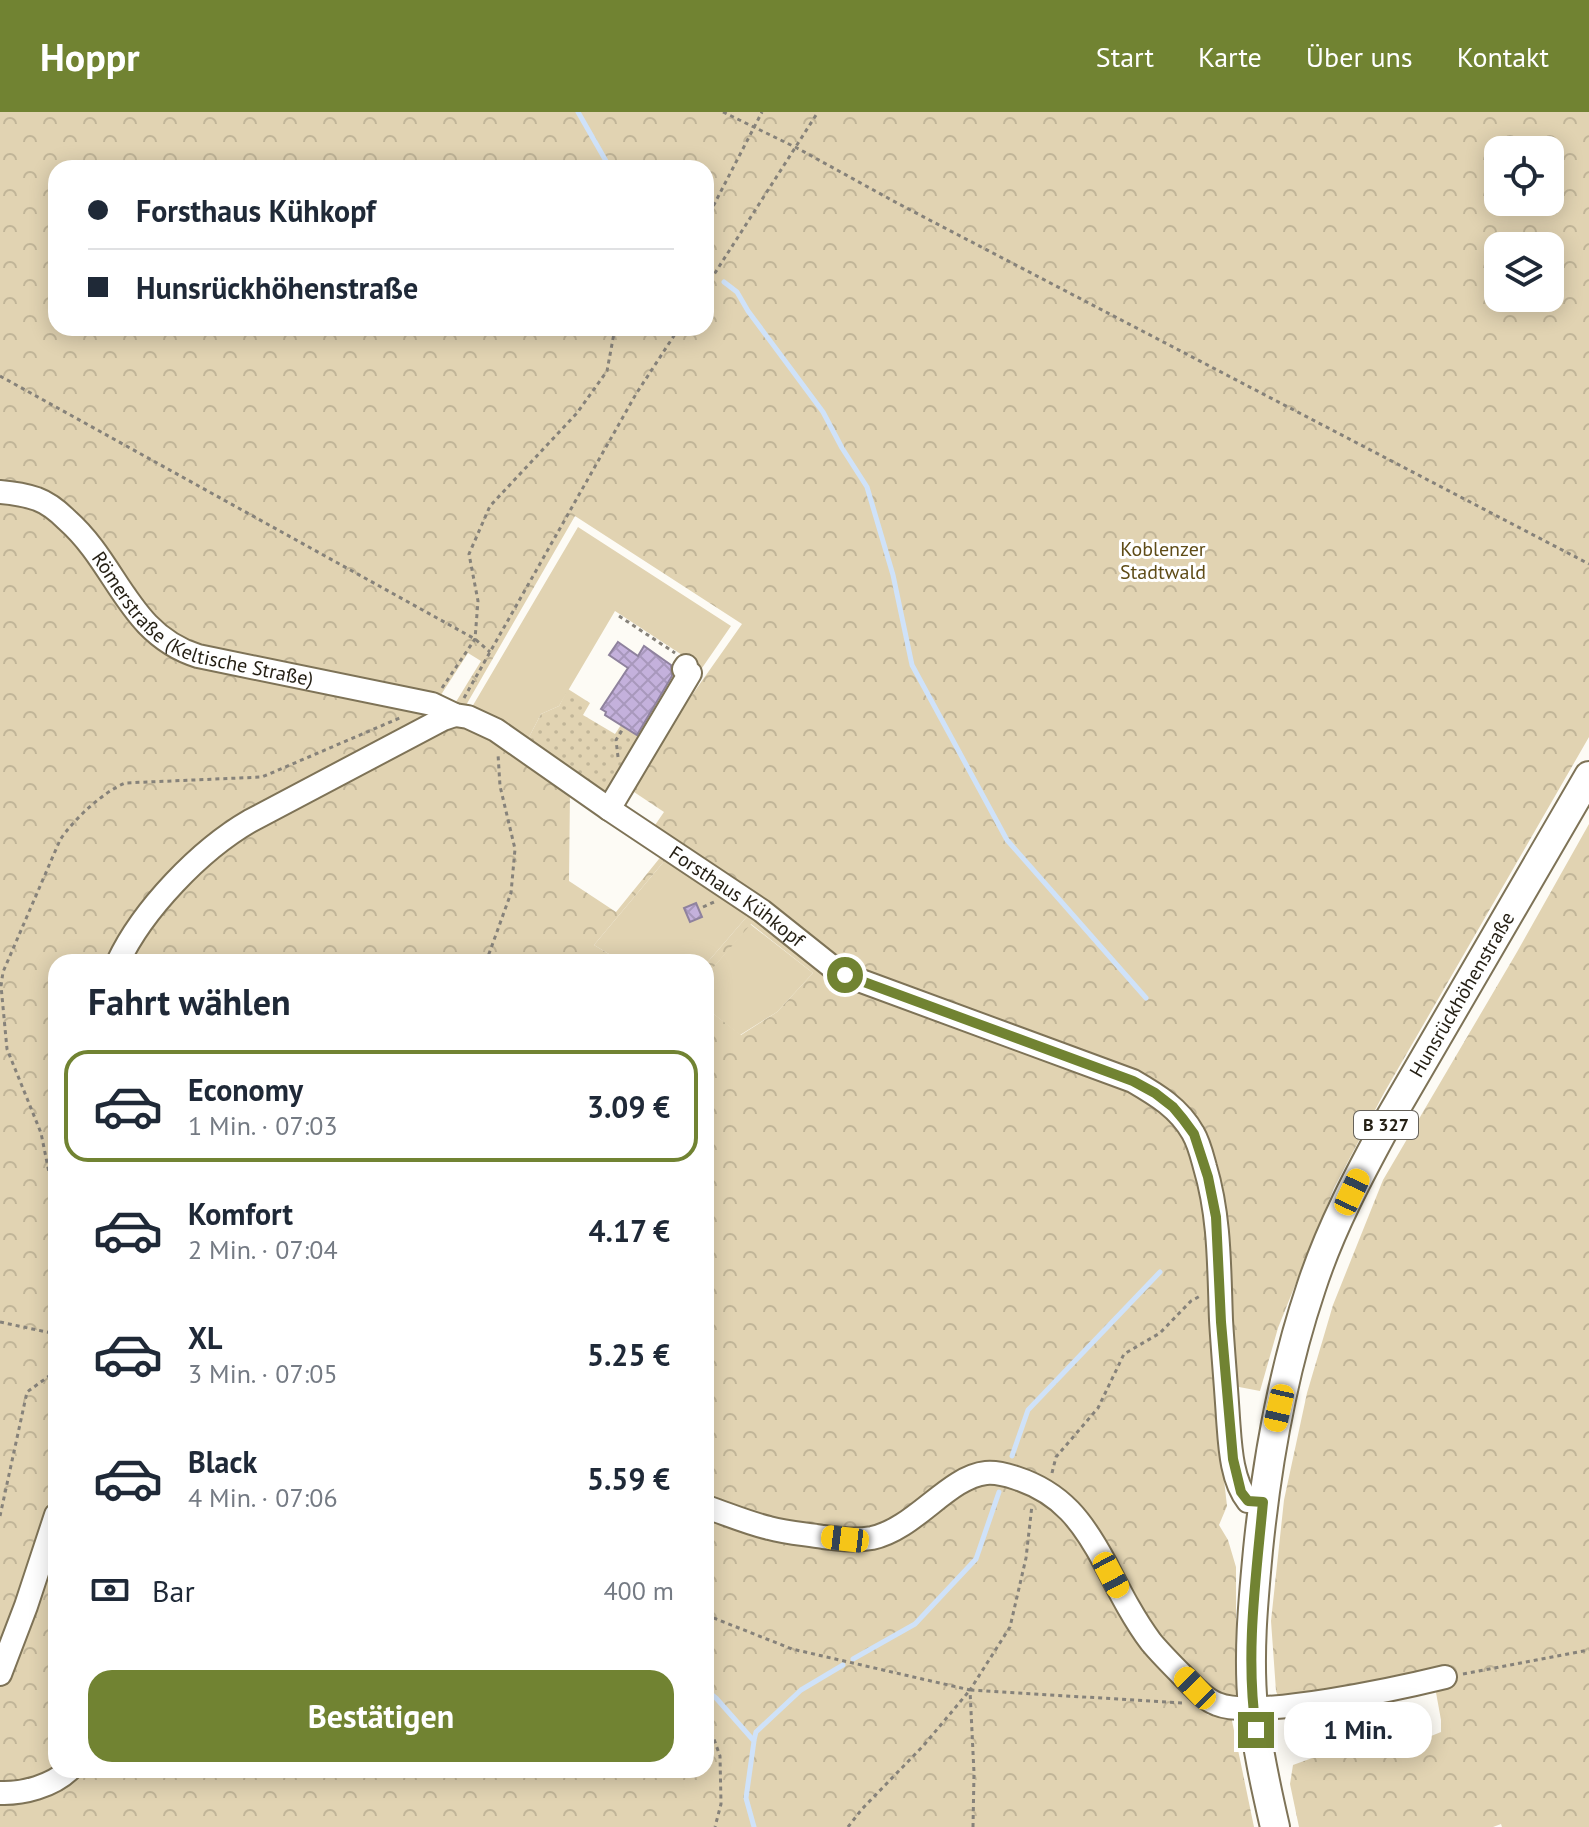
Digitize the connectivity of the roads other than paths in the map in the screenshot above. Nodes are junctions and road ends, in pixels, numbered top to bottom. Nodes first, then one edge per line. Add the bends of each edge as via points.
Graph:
1 (0, 492) edge
2 (686, 666) road end
3 (455, 715) junction
4 (1589, 778) edge
5 (609, 809) junction
6 (122, 954) edge
7 (1263, 1502) junction
8 (714, 1510) edge
9 (48, 1539) edge
10 (0, 1674) edge
11 (1445, 1677) road end
12 (1253, 1709) junction
13 (56, 1778) edge
14 (0, 1793) edge
15 (1275, 1827) edge

1 - 3 street, Römerstraße (Keltische Straße) via 35,498 60,514 87,539 146,625 183,651 432,704
2 - 5 street via 690,673
3 - 5 street, Forsthaus Kühkopf via 496,730
3 - 6 street via 225,837 151,909
4 - 7 main road, Hunsrückhöhenstraße / B 327 via 1390,1118 1332,1234 1290,1359
5 - 7 street, Forsthaus Kühkopf via 762,911 845,975 1133,1081 1173,1107 1194,1134 1216,1217 1233,1459 1241,1492 1248,1501
7 - 12 main road, Hunsrückhöhenstraße / B 327 via 1252,1612
8 - 12 street via 773,1529 859,1540 899,1528 983,1473 1040,1488 1075,1515 1151,1642 1195,1688 1217,1704
9 - 10 street
11 - 12 street
12 - 15 main road, Hunsrückhöhenstraße / B 327
13 - 14 street via 25,1791

